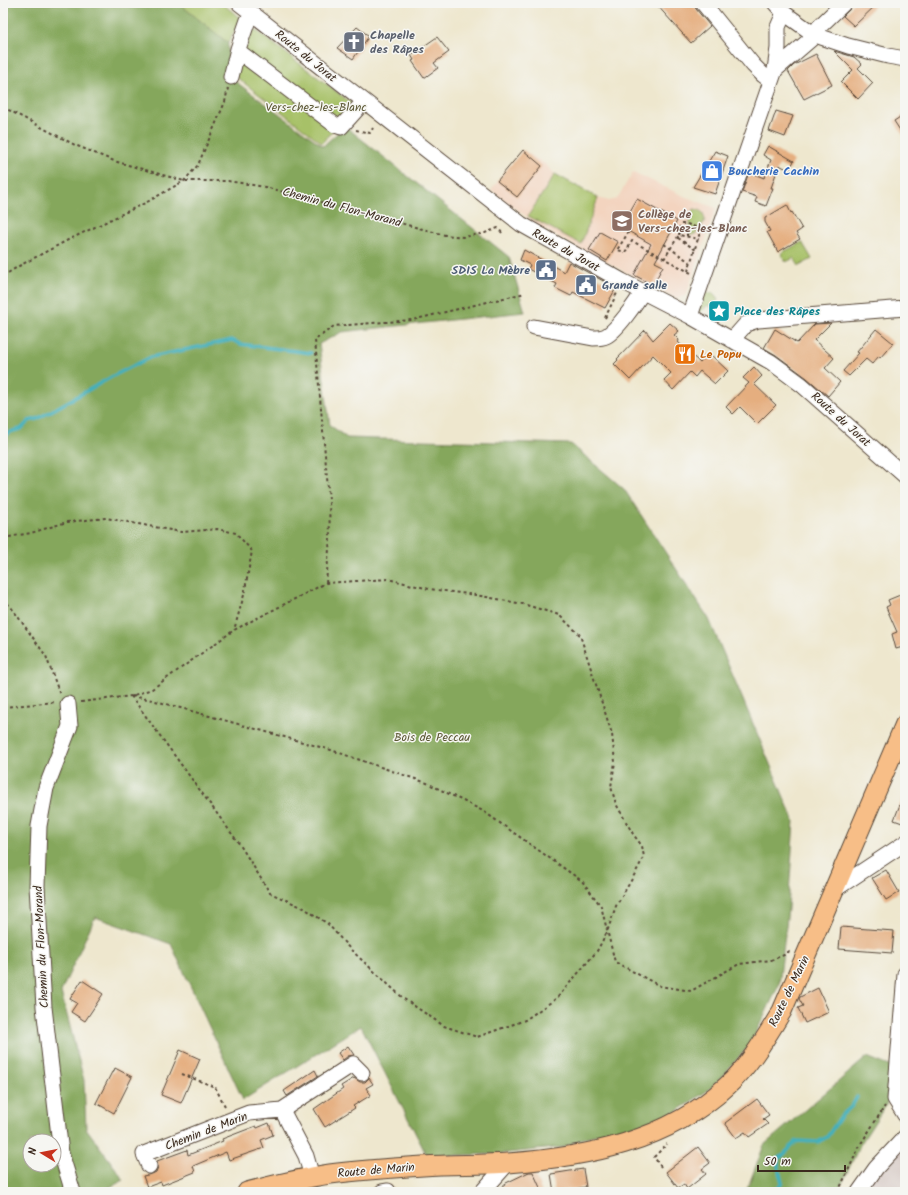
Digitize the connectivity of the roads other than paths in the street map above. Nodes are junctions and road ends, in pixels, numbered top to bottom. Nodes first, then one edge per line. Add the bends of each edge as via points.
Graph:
1 (239, 3) edge
2 (703, 3) edge
3 (844, 3) edge
4 (780, 8) edge
5 (248, 20) dead end
6 (815, 35) junction
7 (238, 51) junction
8 (905, 59) edge
9 (773, 75) junction
10 (231, 77) road end
11 (365, 102) junction
12 (643, 291) junction
13 (905, 308) edge
14 (690, 316) junction
15 (534, 327) dead end
16 (732, 340) junction
17 (905, 476) edge
18 (65, 703) road end
19 (905, 724) edge
20 (905, 843) edge
21 (834, 890) junction
22 (905, 974) edge
23 (362, 1073) dead end
24 (282, 1110) junction
25 (905, 1115) edge
26 (905, 1137) edge
27 (508, 1163) junction
28 (149, 1166) dead end
29 (312, 1177) junction
30 (73, 1192) edge
31 (247, 1192) edge
32 (382, 1192) edge
33 (388, 1192) edge
34 (482, 1192) edge
35 (859, 1192) edge

1 - 11 street, Route du Jorat
2 - 9 street via 753,65 763,75
3 - 6 street via 819,27
4 - 6 street
4 - 9 street via 778,48
5 - 7 street
6 - 8 street via 848,46
6 - 9 street
7 - 10 street
7 - 11 street via 335,125 341,127
9 - 14 street
11 - 12 street, Route du Jorat via 523,225
12 - 14 street, Route du Jorat
12 - 15 street via 612,332 602,338
13 - 16 street via 758,320 746,324
14 - 16 street, Route du Jorat
16 - 17 street, Route du Jorat via 771,362 802,385
18 - 30 street, Chemin du Flon-Morand via 70,726 46,788 39,826 37,886 44,1007 60,1145
19 - 21 main road, Route de Marin
20 - 21 street
21 - 27 main road, Route de Marin via 782,1011 762,1044 726,1087 695,1111 671,1125 619,1146 591,1153
22 - 25 street via 895,1099
23 - 24 street, Chemin de Marin via 353,1064
24 - 28 street, Chemin de Marin via 249,1113 144,1154
24 - 29 street via 306,1156
26 - 35 street via 876,1168
27 - 29 main road, Route de Marin via 424,1166
27 - 34 street
29 - 31 main road, Route de Marin
32 - 33 street

